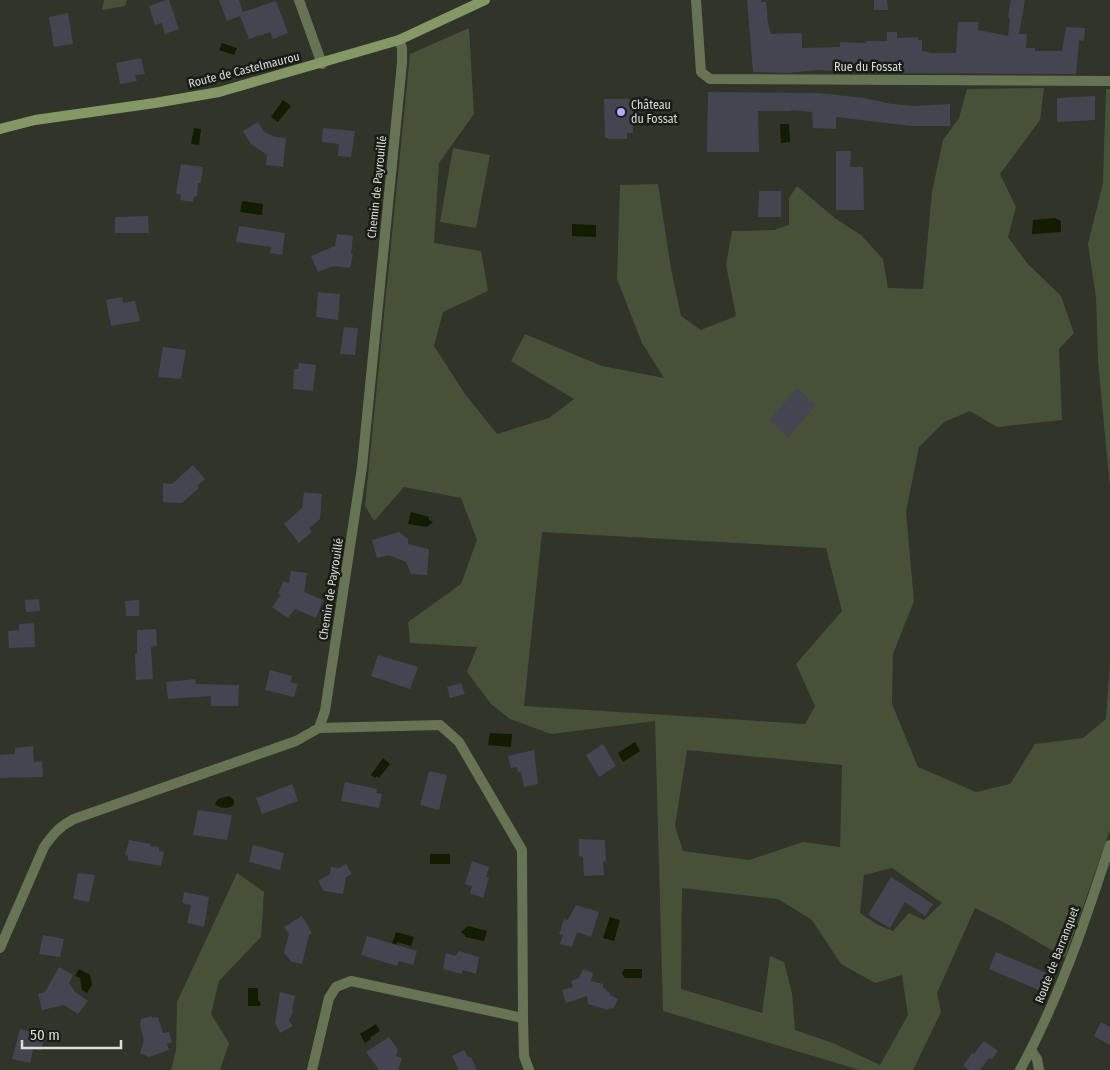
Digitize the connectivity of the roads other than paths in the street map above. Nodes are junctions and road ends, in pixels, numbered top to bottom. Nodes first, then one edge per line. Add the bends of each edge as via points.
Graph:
1 (299, 0) edge
2 (485, 0) edge
3 (696, 0) edge
4 (399, 40) junction
5 (322, 64) junction
6 (1110, 82) edge
7 (0, 129) edge
8 (319, 728) junction
9 (1110, 845) edge
10 (0, 948) edge
11 (523, 1018) junction
12 (1031, 1050) junction
13 (312, 1070) edge
14 (529, 1070) edge
15 (1020, 1070) edge
16 (1040, 1070) edge

1 - 5 street
2 - 4 street, Route de Castelmaurou
3 - 6 street, Rue du Fossat via 701,72 710,79
4 - 5 street, Route de Castelmaurou
4 - 8 street, Chemin de Payrouillé via 402,63 362,467 325,711
5 - 7 street, Route de Castelmaurou via 219,92 35,120
8 - 10 street via 296,741 62,825 44,847
8 - 11 street via 440,725 458,742 522,850
9 - 12 street, Route de Barranquet via 1068,965
11 - 13 street via 351,981 336,987 329,998
11 - 14 street via 524,1056
12 - 15 street, Route de Barranquet
12 - 16 street via 1038,1059

